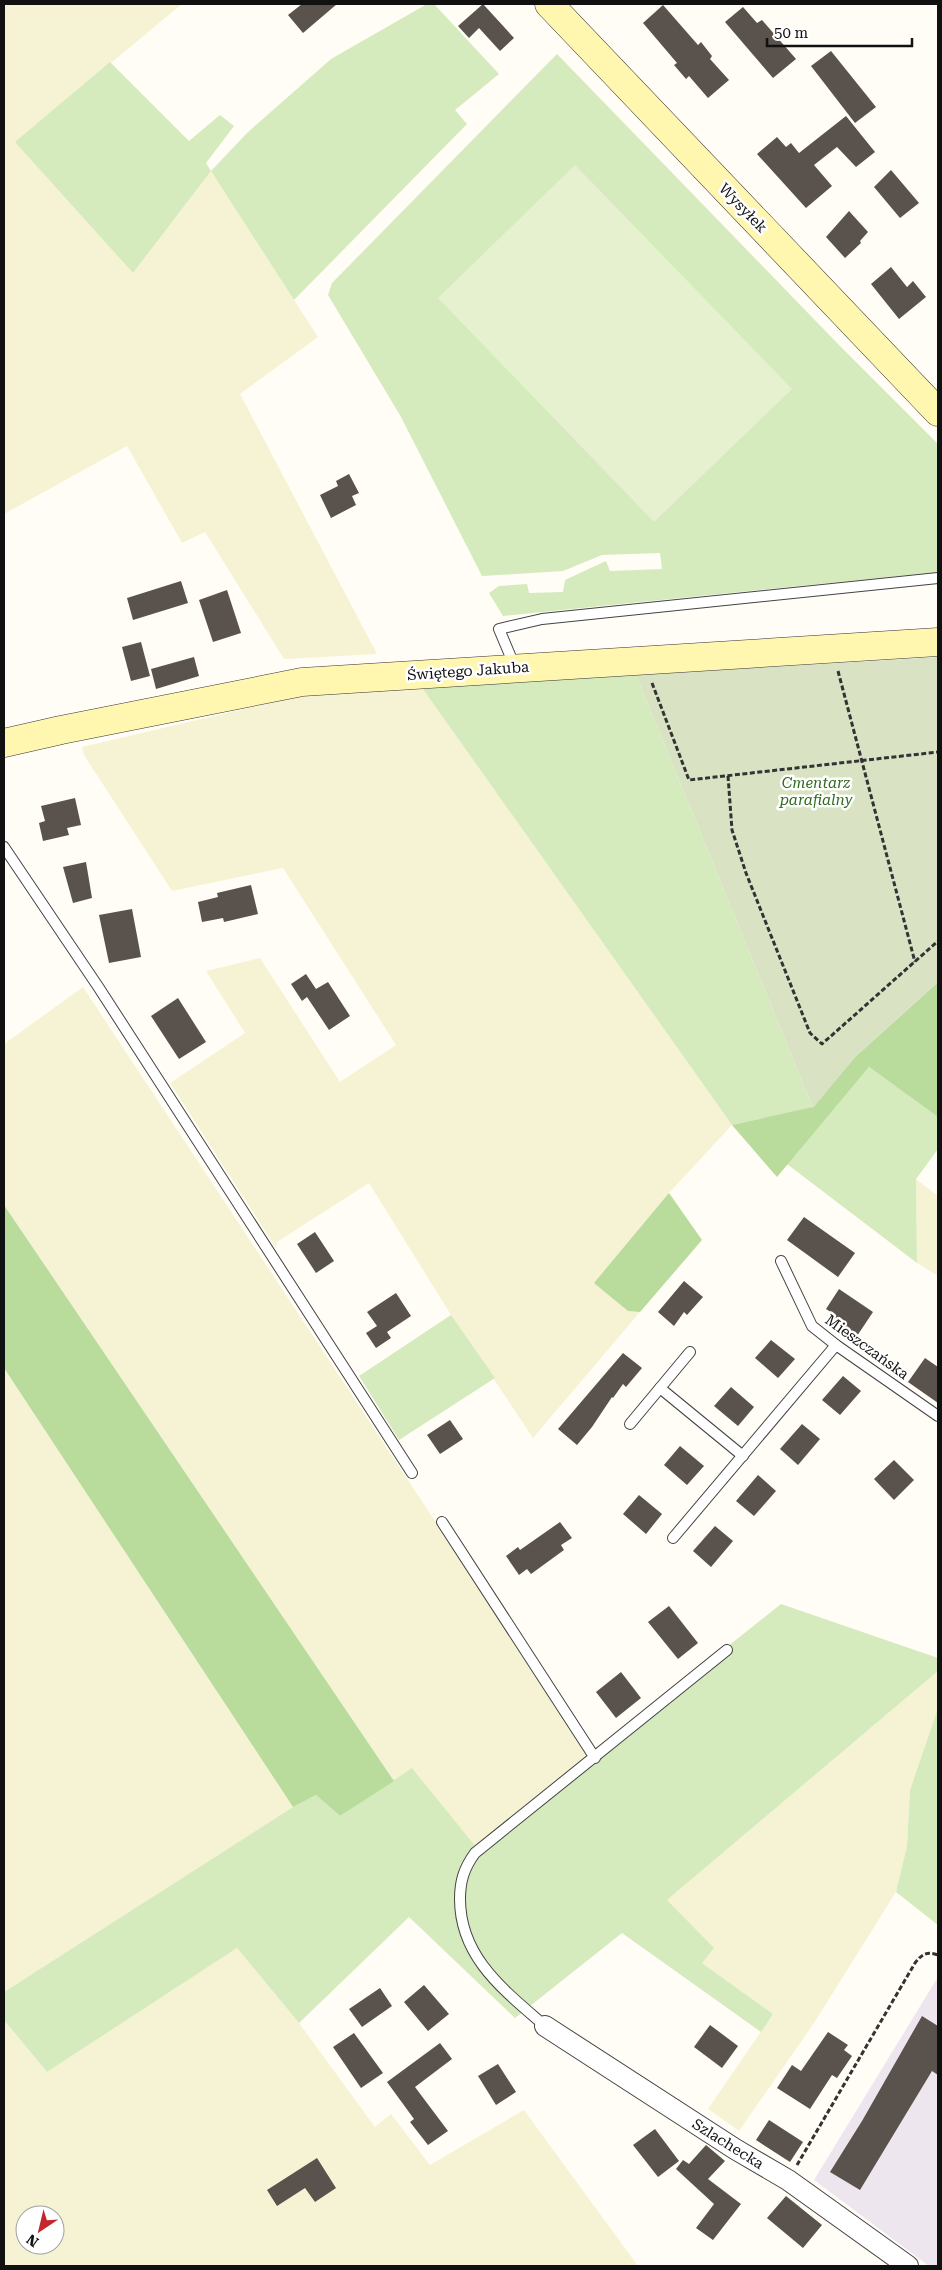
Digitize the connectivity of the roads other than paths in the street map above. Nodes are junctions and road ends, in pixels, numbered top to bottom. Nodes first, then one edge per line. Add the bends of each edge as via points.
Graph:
1 (549, 4) edge
2 (938, 412) edge
3 (938, 578) edge
4 (938, 642) edge
5 (515, 668) junction
6 (4, 744) edge
7 (4, 847) edge
8 (781, 1261) dead end
9 (836, 1345) junction
10 (690, 1352) dead end
11 (660, 1388) junction
12 (938, 1416) edge
13 (630, 1424) dead end
14 (743, 1456) junction
15 (412, 1473) dead end
16 (442, 1522) dead end
17 (673, 1538) dead end
18 (727, 1650) dead end
19 (595, 1758) junction
20 (545, 2026) joint
21 (908, 2266) edge

1 - 2 street, Wysyłek
3 - 5 lane via 542,619 499,629
4 - 5 street, Świętego Jakuba
5 - 6 street, Świętego Jakuba via 302,682
7 - 15 lane via 99,988
8 - 9 lane, Mieszczańska via 812,1326
9 - 12 lane, Mieszczańska
9 - 14 lane
10 - 11 lane
11 - 13 lane
11 - 14 lane
14 - 17 lane
16 - 19 lane
18 - 19 lane
19 - 20 lane via 475,1853 465,1867 462,1882 460,1916 476,1958 495,1982
20 - 21 street, Szlachecka via 788,2180

